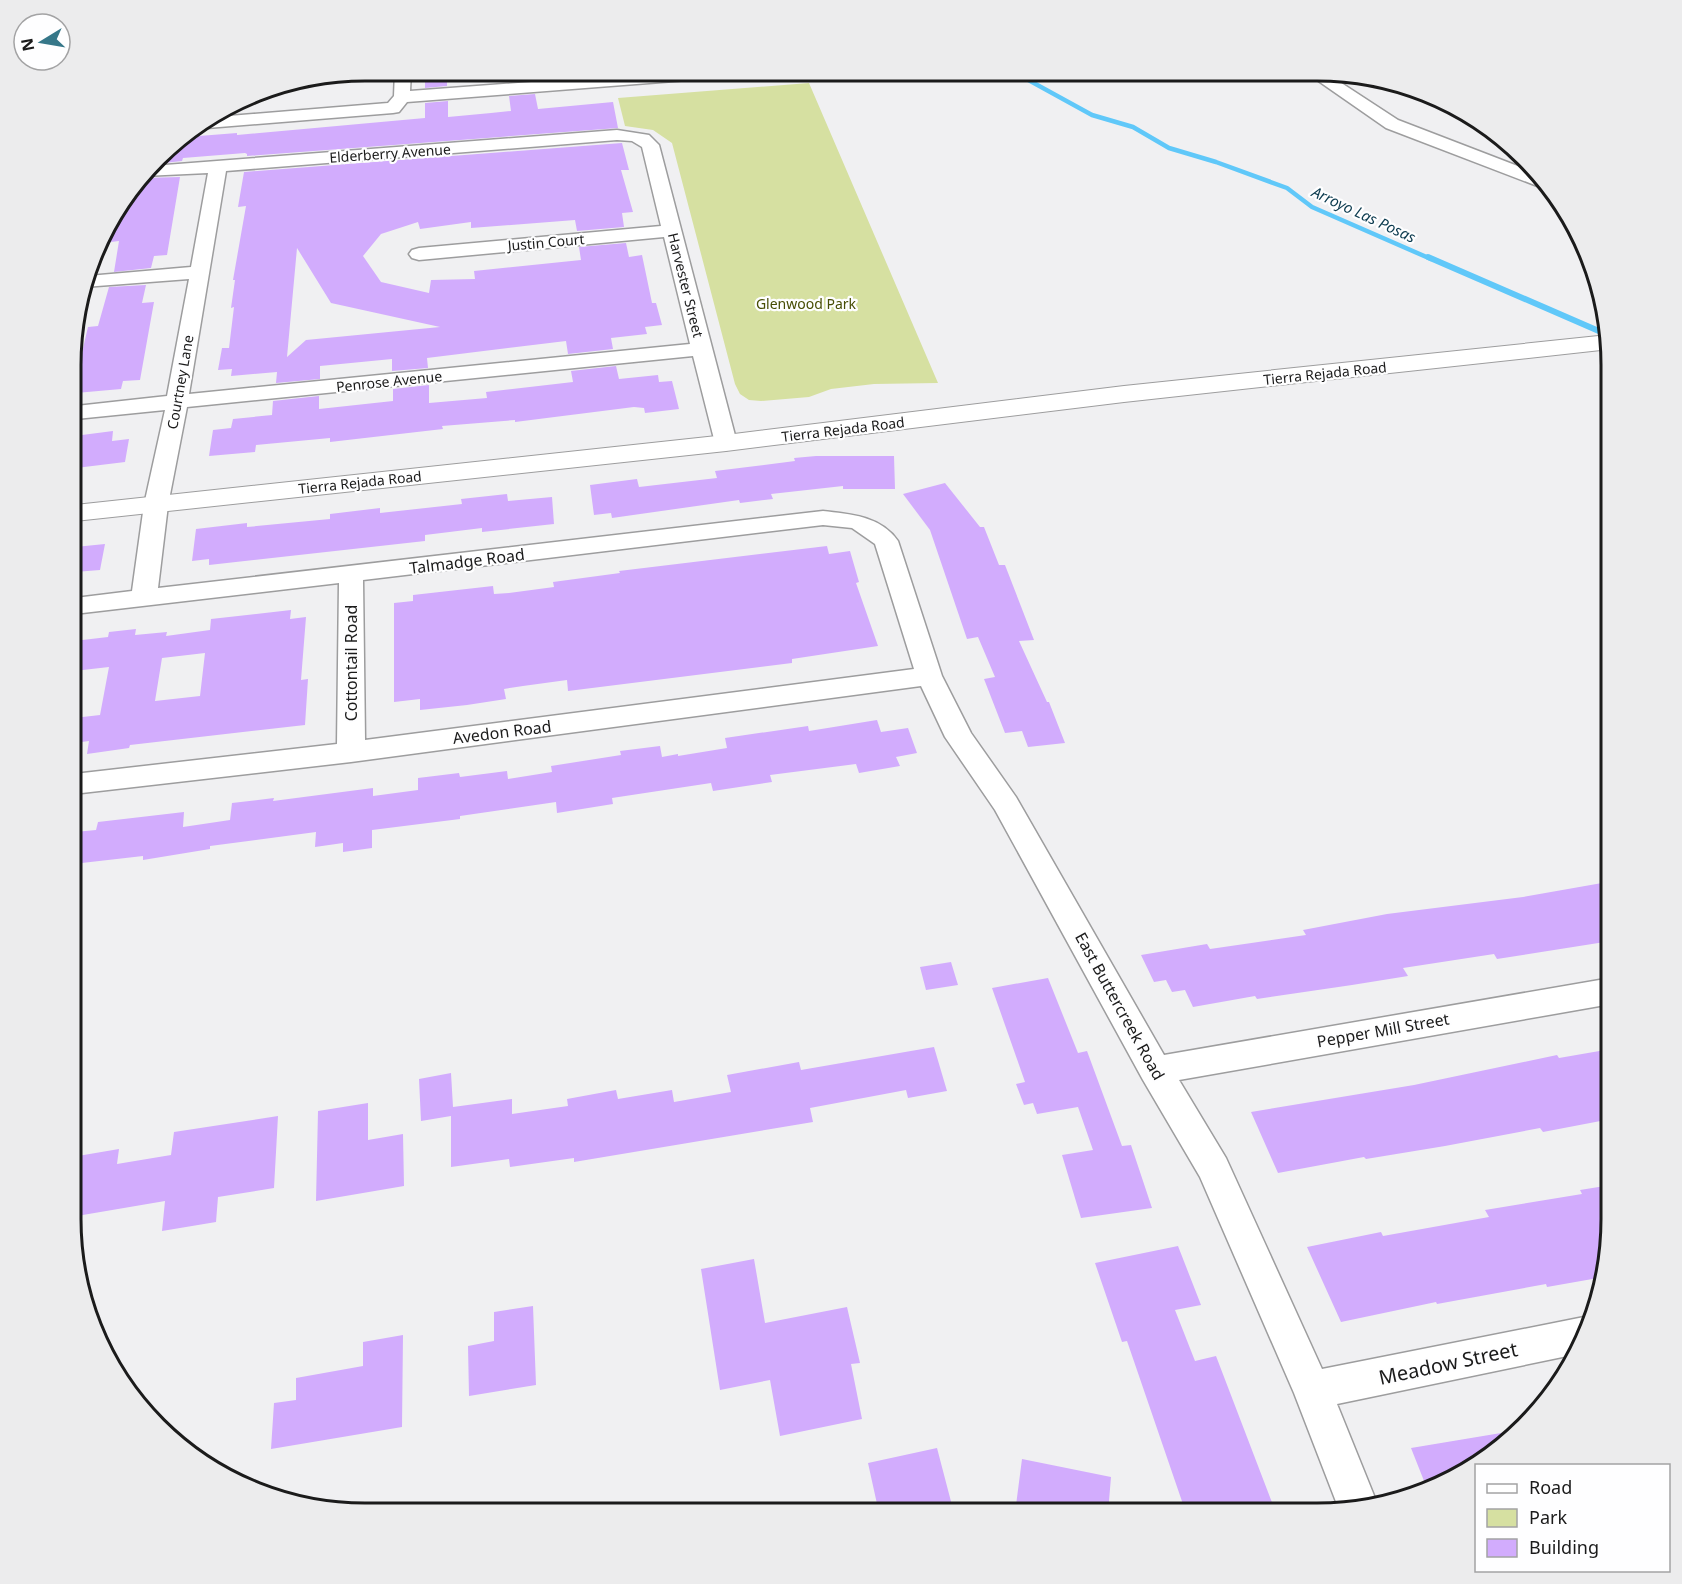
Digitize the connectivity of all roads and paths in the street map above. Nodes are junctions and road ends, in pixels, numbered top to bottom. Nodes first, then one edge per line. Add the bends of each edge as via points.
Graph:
1 (403, 81) edge
2 (546, 81) edge
3 (1328, 82) edge
4 (402, 97) junction
5 (218, 122) edge
6 (633, 136) joint
7 (218, 166) junction
8 (158, 171) edge
9 (1529, 176) edge
10 (673, 231) junction
11 (419, 254) dead end
12 (200, 272) junction
13 (94, 281) edge
14 (1599, 328) edge
15 (1600, 343) edge
16 (702, 349) junction
17 (177, 403) junction
18 (81, 412) edge
19 (723, 433) junction
20 (81, 491) edge
21 (159, 493) junction
22 (81, 512) edge
23 (859, 522) joint
24 (351, 574) junction
25 (144, 599) junction
26 (81, 605) edge
27 (929, 676) junction
28 (351, 752) junction
29 (81, 783) edge
30 (1601, 993) edge
31 (1155, 1070) junction
32 (1575, 1337) edge
33 (1312, 1390) junction
34 (1356, 1501) edge

1 - 4 street
2 - 4 street
3 - 9 street via 1392,124
4 - 5 street via 393,108
6 - 7 street, Elderberry Avenue
6 - 10 street, Harvester Street via 650,145
7 - 8 street, Elderberry Avenue
7 - 12 street, Courtney Lane
10 - 11 street, Justin Court
10 - 16 street, Harvester Street
12 - 13 street
12 - 17 street, Courtney Lane
14 - 19 main road, Tierra Rejada Road
15 - 19 main road, Tierra Rejada Road
16 - 17 street, Penrose Avenue
16 - 19 street, Harvester Street
17 - 18 street, Penrose Avenue
17 - 21 street, Courtney Lane
19 - 21 main road, Tierra Rejada Road
20 - 21 main road, Tierra Rejada Road
21 - 22 main road, Tierra Rejada Road
21 - 25 street, Courtney Lane
23 - 24 street, Talmadge Road via 823,518
23 - 27 street, East Buttercreek Road via 886,541
24 - 25 street, Talmadge Road
24 - 28 street, Cottontail Road
25 - 26 street, Talmadge Road
27 - 28 street, Avedon Road
27 - 31 street, East Buttercreek Road via 959,737 1006,804
28 - 29 street, Avedon Road
30 - 31 street, Pepper Mill Street
31 - 33 street, East Buttercreek Road via 1214,1169
32 - 33 street, Meadow Street
33 - 34 street, East Buttercreek Road

